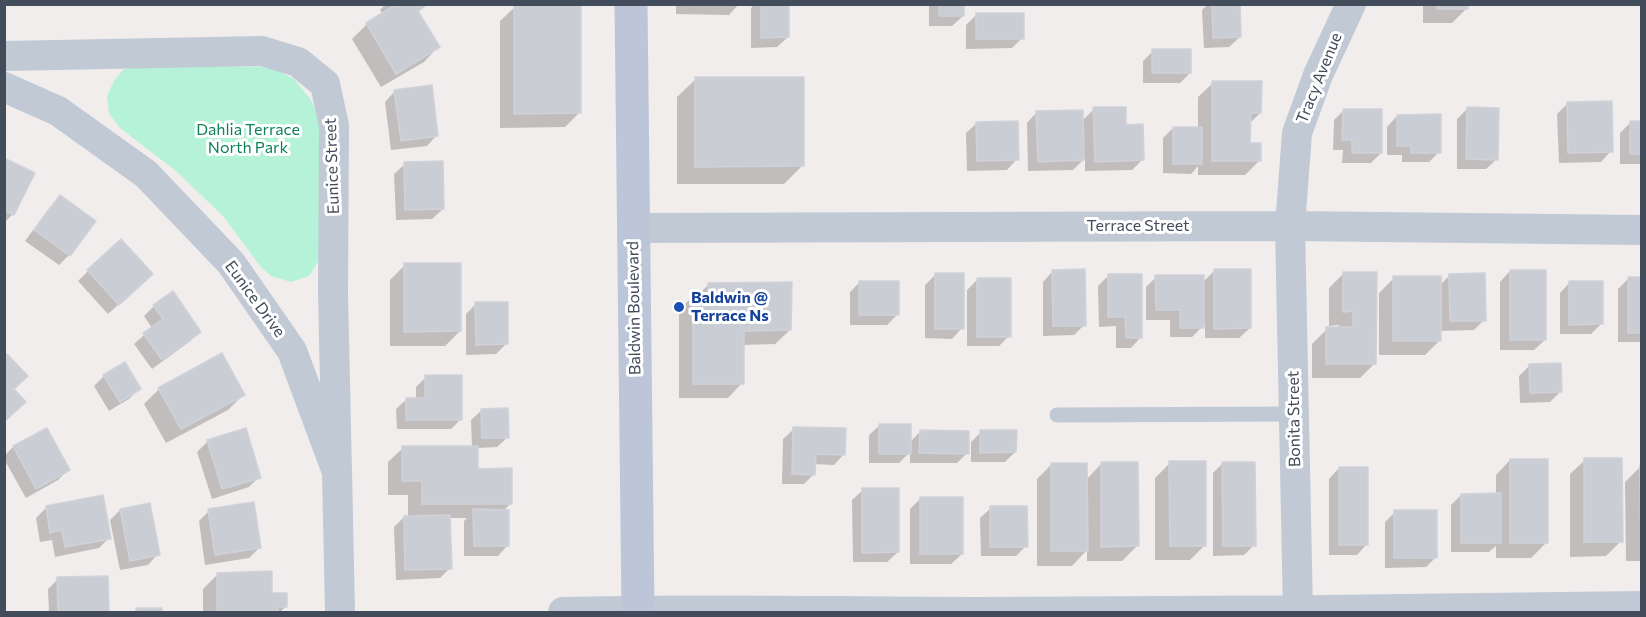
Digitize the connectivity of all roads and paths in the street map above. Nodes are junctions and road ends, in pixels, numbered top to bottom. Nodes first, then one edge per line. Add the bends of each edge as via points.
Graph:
1 (631, 4) edge
2 (1351, 4) edge
3 (4, 56) edge
4 (4, 87) edge
5 (1290, 226) junction
6 (634, 228) junction
7 (1641, 230) edge
8 (1294, 414) junction
9 (1057, 415) dead end
10 (337, 472) junction
11 (1641, 606) edge
12 (638, 611) edge
13 (340, 612) edge
14 (563, 612) edge
15 (979, 612) edge
16 (1298, 612) edge

1 - 6 main road, Baldwin Boulevard
2 - 5 street, Tracy Avenue via 1318,75 1297,133
3 - 10 street, Eunice Street via 262,51 298,62 325,84 334,126
4 - 10 street, Eunice Drive via 58,111 146,174 231,263 292,351
5 - 6 street, Terrace Street
5 - 7 street, Terrace Street
5 - 8 street, Bonita Street
6 - 12 main road, Baldwin Boulevard
8 - 9 lane
8 - 16 street, Bonita Street
10 - 13 street, Eunice Drive
11 - 16 street
12 - 14 street
12 - 15 street
15 - 16 street

